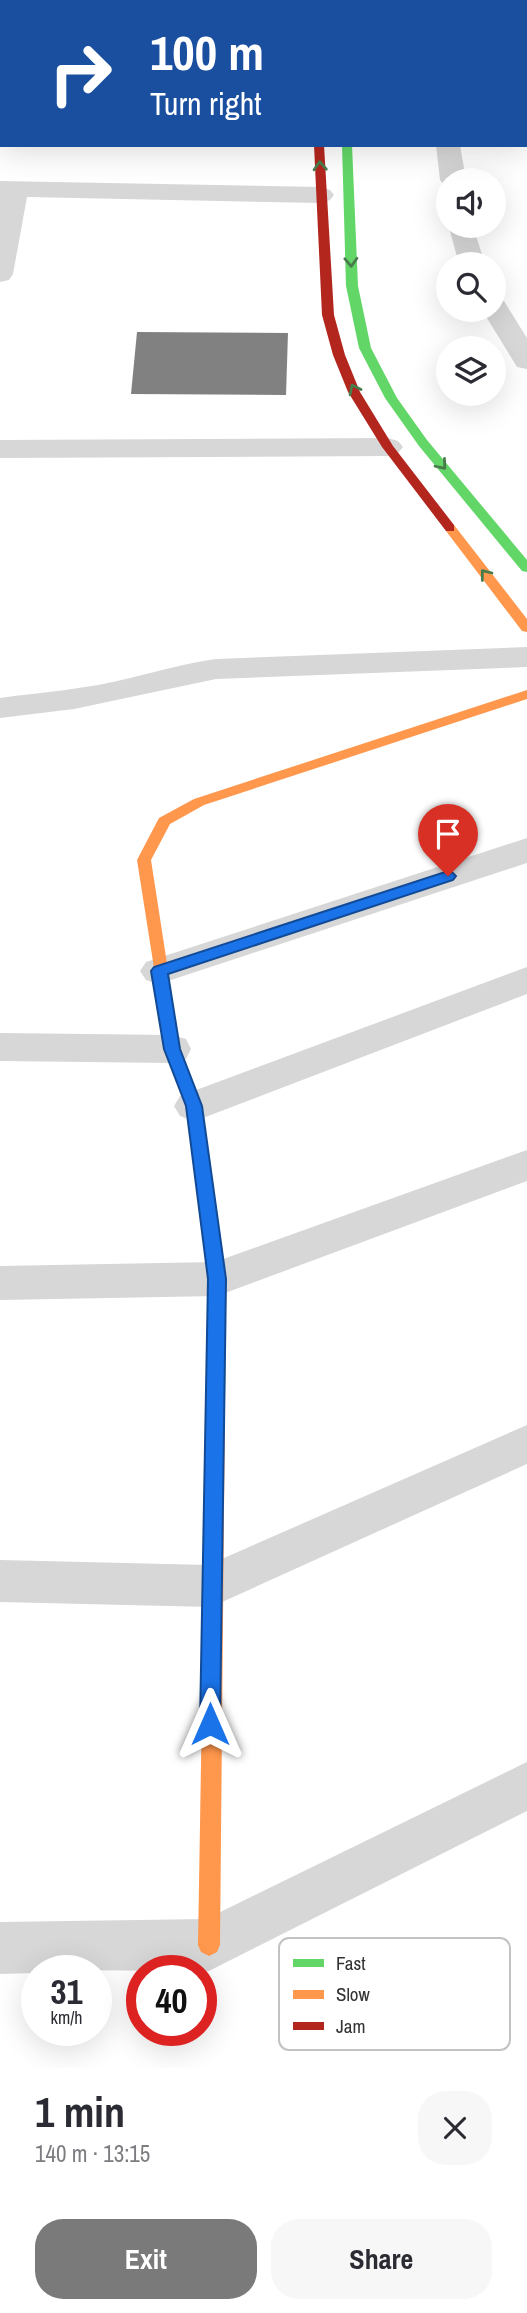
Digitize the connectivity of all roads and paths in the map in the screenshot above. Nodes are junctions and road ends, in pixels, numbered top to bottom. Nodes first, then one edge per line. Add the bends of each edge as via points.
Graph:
1 (319, 147) edge
2 (347, 147) edge
3 (448, 147) edge
4 (451, 168) edge
5 (8, 190) edge
6 (321, 195) junction
7 (0, 274) edge
8 (503, 322) edge
9 (527, 361) edge
10 (388, 447) junction
11 (0, 449) edge
12 (527, 568) edge
13 (527, 628) edge
14 (527, 657) edge
15 (527, 694) edge
16 (0, 708) edge
17 (527, 850) edge
18 (159, 971) junction
19 (527, 979) edge
20 (0, 1047) edge
21 (172, 1049) junction
22 (194, 1106) junction
23 (527, 1165) edge
24 (217, 1279) junction
25 (0, 1283) edge
26 (527, 1444) edge
27 (0, 1581) edge
28 (211, 1586) junction
29 (527, 1785) edge
30 (209, 1945) junction
31 (0, 1948) edge

6 -> 1 main road
2 -> 12 main road via 352,286 365,348 391,398 423,443
3 - 4 street
5 - 6 street
5 - 7 street
10 -> 6 main road via 354,392 328,315
8 - 9 street
10 - 11 street
13 -> 10 main road
14 - 16 street via 216,669 98,695
15 - 18 main road via 199,802 164,821 144,860
17 - 18 street
18 - 21 main road
19 - 22 street
20 - 21 street
21 - 22 main road
22 - 24 main road
23 - 24 street
24 - 25 street
24 - 28 main road
26 - 28 street
27 - 28 street
28 - 30 main road
29 - 30 street
30 - 31 street

